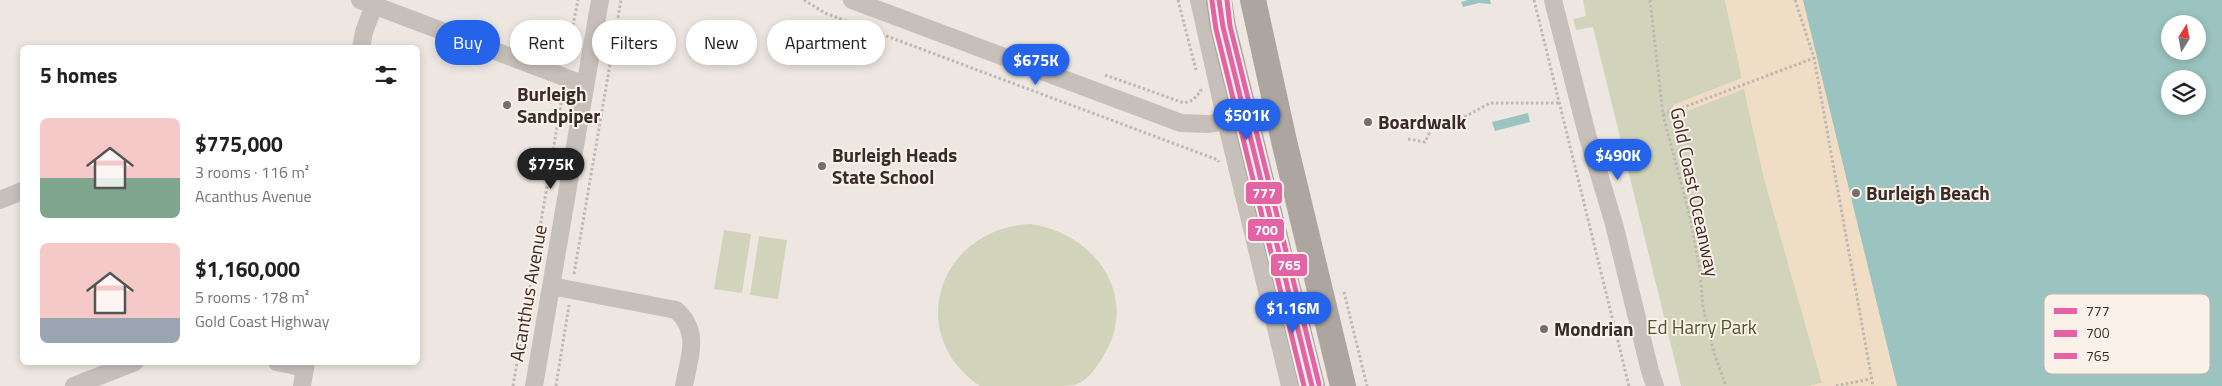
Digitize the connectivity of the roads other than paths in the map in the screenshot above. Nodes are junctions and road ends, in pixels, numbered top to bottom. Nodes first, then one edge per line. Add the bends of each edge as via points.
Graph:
1 (600, 0) edge
2 (852, 0) edge
3 (1199, 0) edge
4 (1219, 0) edge
5 (1253, 0) edge
6 (1553, 0) edge
7 (367, 3) edge
8 (362, 45) edge
9 (585, 85) junction
10 (1226, 121) junction
11 (20, 192) edge
12 (0, 200) edge
13 (551, 286) junction
14 (127, 365) edge
15 (305, 365) edge
16 (1652, 381) edge
17 (74, 386) edge
18 (302, 386) edge
19 (534, 386) edge
20 (684, 386) edge
21 (1290, 386) edge
22 (1312, 386) edge
23 (1343, 386) edge

1 - 9 street, Acanthus Avenue
2 - 10 street via 1181,122 1209,124
3 - 10 street
4 - 22 highway
5 - 23 highway
6 - 16 street via 1587,134 1613,219
7 - 8 street
7 - 9 street
9 - 13 street, Acanthus Avenue
10 - 21 street
11 - 12 street
13 - 19 street, Acanthus Avenue
13 - 20 street via 676,310 692,332
14 - 17 street
15 - 18 street

